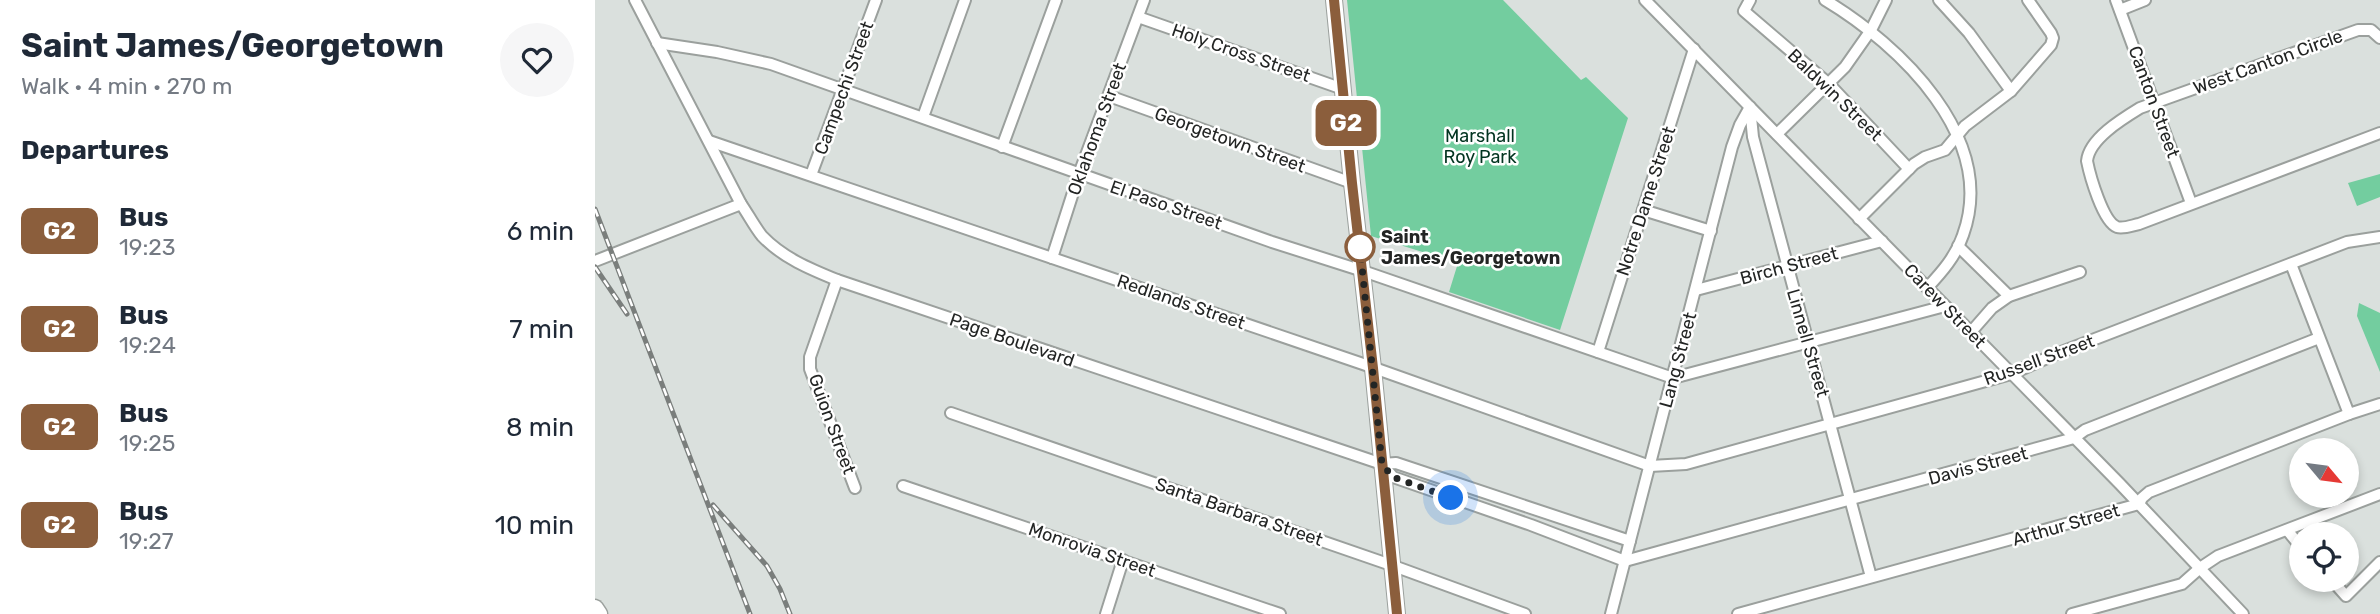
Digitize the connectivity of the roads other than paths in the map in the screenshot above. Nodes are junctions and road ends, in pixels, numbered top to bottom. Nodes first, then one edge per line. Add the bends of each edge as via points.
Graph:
1 (876, 0) edge
2 (965, 0) edge
3 (1056, 0) edge
4 (1144, 0) edge
5 (1334, 0) edge
6 (1645, 0) edge
7 (1751, 0) edge
8 (1825, 0) edge
9 (1886, 0) edge
10 (1940, 0) edge
11 (2145, 0) edge
12 (638, 1) edge
13 (2030, 3) edge
14 (2118, 5) edge
15 (1138, 17) junction
16 (1871, 30) junction
17 (2380, 38) edge
18 (657, 43) junction
19 (1693, 49) junction
20 (1829, 85) junction
21 (1343, 89) junction
22 (844, 90) junction
23 (2011, 91) junction
24 (1109, 96) junction
25 (2154, 103) junction
26 (1750, 107) junction
27 (923, 117) junction
28 (1777, 134) junction
29 (2380, 134) edge
30 (1957, 137) junction
31 (709, 141) junction
32 (1002, 147) junction
33 (1909, 169) junction
34 (1079, 174) junction
35 (811, 175) junction
36 (1352, 183) junction
37 (2191, 203) junction
38 (741, 204) junction
39 (1643, 210) junction
40 (1859, 219) junction
41 (1711, 231) junction
42 (2380, 237) edge
43 (1882, 242) junction
44 (1958, 246) junction
45 (1052, 258) junction
46 (595, 261) edge
47 (2291, 264) junction
48 (1787, 266) junction
49 (1363, 271) junction
50 (2080, 272) dead end
51 (837, 280) junction
52 (1927, 288) junction
53 (1696, 290) junction
54 (2008, 296) junction
55 (1945, 306) junction
56 (1971, 332) junction
57 (2319, 338) junction
58 (1807, 343) junction
59 (1598, 352) junction
60 (1373, 368) junction
61 (2011, 374) junction
62 (1673, 378) junction
63 (2380, 404) edge
64 (951, 413) dead end
65 (2349, 414) junction
66 (1831, 422) junction
67 (2074, 438) junction
68 (1382, 464) junction
69 (1650, 466) junction
70 (903, 486) dead end
71 (855, 488) dead end
72 (2380, 494) edge
73 (1851, 500) junction
74 (2139, 504) junction
75 (1519, 505) junction
76 (1514, 520) junction
77 (2287, 530) junction
78 (2289, 532) edge
79 (1630, 541) junction
80 (1123, 560) junction
81 (1625, 561) junction
82 (2380, 562) edge
83 (1391, 565) junction
84 (2200, 568) junction
85 (1871, 577) junction
86 (2359, 583) edge
87 (595, 608) edge
88 (599, 614) edge
89 (1106, 614) edge
90 (1280, 614) edge
91 (1397, 614) edge
92 (1525, 614) edge
93 (1611, 614) edge
94 (1738, 614) edge
95 (2073, 614) edge
96 (2243, 614) edge

1 - 22 street, Campechi Street
2 - 27 street
3 - 32 street
4 - 15 street, Oklahoma Street
5 - 21 main road
6 - 19 street, Carew Street
7 - 20 street, Baldwin Street via 1744,11
8 - 16 street
9 - 16 street
10 - 23 street
11 - 14 street
12 - 18 street, Page Boulevard
13 - 23 street via 2053,38
14 - 25 street, Canton Street
15 - 21 street, Holy Cross Street
15 - 24 street, Oklahoma Street
16 - 20 street
16 - 30 street via 1925,83
17 - 25 street, West Canton Circle via 2371,30 2358,30
18 - 22 street, El Paso Street via 771,64
18 - 31 street, Page Boulevard
19 - 26 street, Carew Street
19 - 39 street, Notre Dame Street
20 - 28 street
20 - 33 street, Baldwin Street
21 - 36 main road
22 - 27 street, El Paso Street
22 - 35 street, Campechi Street
23 - 30 street
24 - 34 street, Oklahoma Street
24 - 36 street, Georgetown Street
25 - 37 street, Canton Street
25 - 37 street, West Canton Circle via 2119,121 2089,150 2088,167 2103,211 2117,226 2125,227
26 - 28 street, Carew Street
26 - 41 street, Lang Street via 1732,147
26 - 48 street, Linnell Street via 1753,137
27 - 32 street, El Paso Street
28 - 40 street, Carew Street
29 - 37 street
30 - 33 street via 1945,150
30 - 44 street via 1971,192
31 - 35 street, Redlands Street
31 - 38 street, Page Boulevard
32 - 34 street, El Paso Street
33 - 40 street
34 - 45 street, Oklahoma Street
34 - 49 street, El Paso Street
35 - 45 street, Redlands Street
36 - 49 main road
38 - 46 street
38 - 51 street, Page Boulevard via 762,235 783,254
39 - 41 street
39 - 59 street, Notre Dame Street
40 - 43 street, Carew Street
41 - 53 street, Lang Street
42 - 47 street, Russell Street via 2347,242
43 - 48 street, Birch Street
43 - 52 street, Carew Street
44 - 52 street
44 - 54 street
45 - 60 street, Redlands Street
47 - 57 street
47 - 61 street, Russell Street
48 - 53 street, Birch Street
48 - 58 street, Linnell Street
49 - 59 street, El Paso Street
49 - 60 main road
50 - 54 street
51 - 68 street, Page Boulevard
51 - 71 street, Guion Street via 810,369
52 - 55 street, Carew Street
53 - 62 street, Lang Street
54 - 56 street
55 - 56 street, Carew Street
55 - 58 street
56 - 61 street, Carew Street
57 - 65 street
57 - 67 street, Davis Street
58 - 62 street
58 - 66 street, Linnell Street
59 - 62 street, El Paso Street
60 - 68 main road
60 - 69 street, Redlands Street
61 - 66 street, Russell Street
61 - 67 street, Carew Street
62 - 69 street, Lang Street
63 - 65 street, Arthur Street
64 - 83 street, Santa Barbara Street
65 - 74 street, Arthur Street via 2149,492
66 - 69 street, Russell Street via 1686,464
66 - 73 street, Linnell Street
67 - 73 street, Davis Street
67 - 74 street, Carew Street
68 - 75 street via 1396,463
68 - 76 street via 1393,477
68 - 83 main road
69 - 79 street, Lang Street
70 - 80 street, Monrovia Street
72 - 77 street
73 - 81 street, Davis Street
73 - 85 street, Linnell Street
74 - 84 street, Carew Street
74 - 85 street, Arthur Street
75 - 76 street
75 - 79 street
76 - 81 street
77 - 78 street
77 - 84 street via 2218,556
79 - 81 street, Lang Street
80 - 89 street
80 - 90 street, Monrovia Street
81 - 93 street, Lang Street
82 - 86 street
83 - 91 main road
83 - 92 street, Santa Barbara Street
84 - 95 street via 2182,584
84 - 96 street, Carew Street
85 - 94 street, Arthur Street
87 - 88 highway

